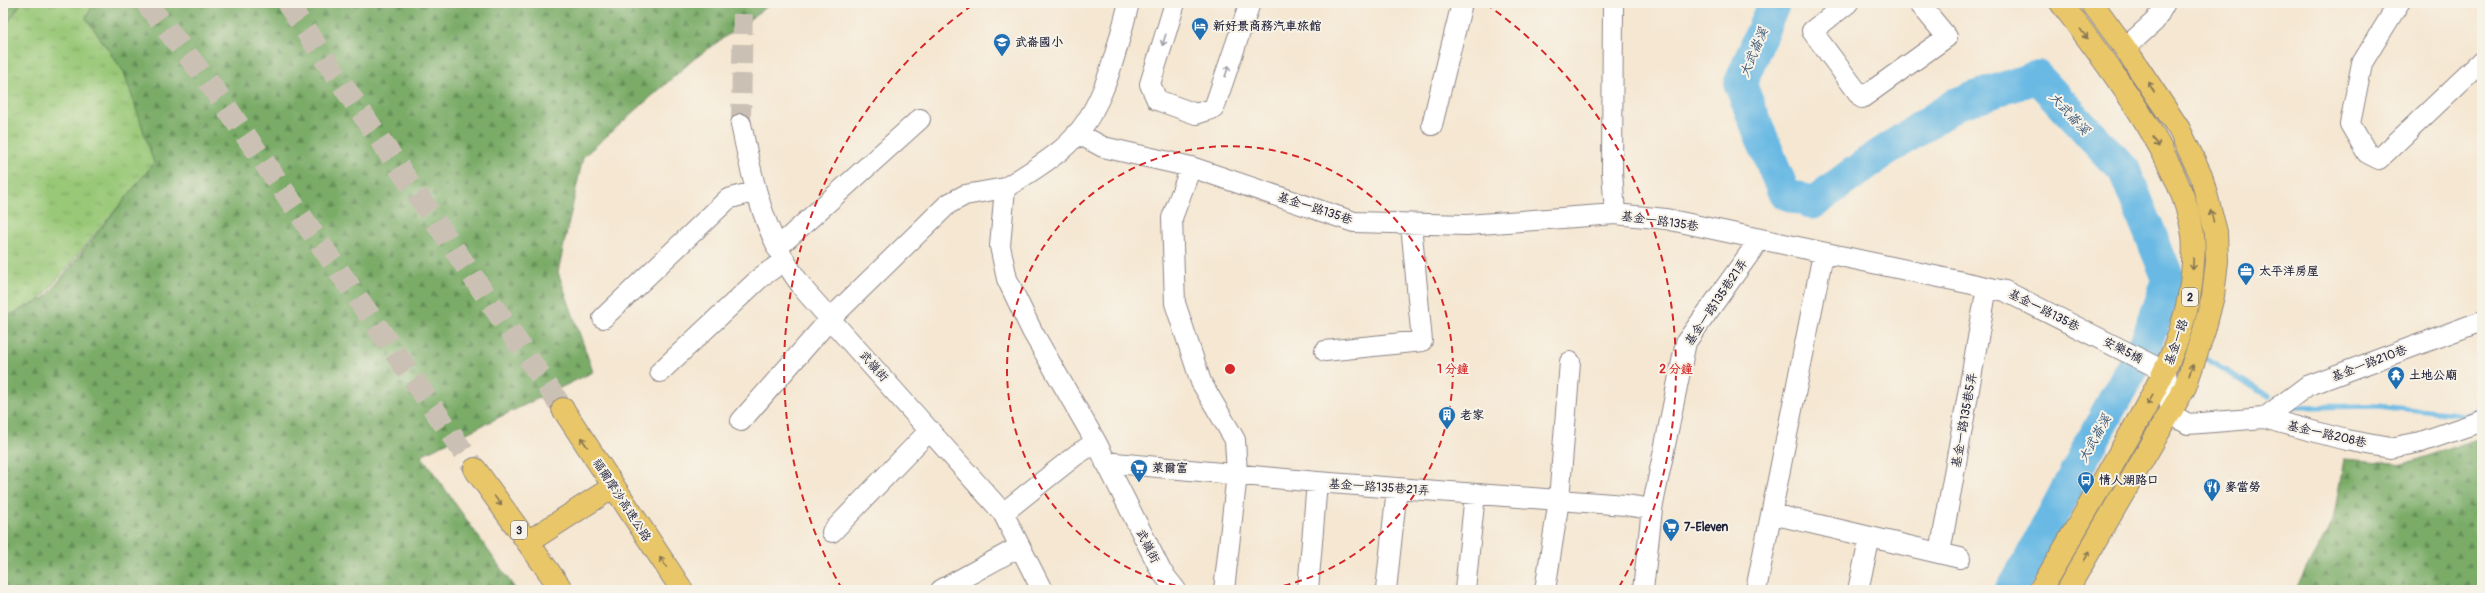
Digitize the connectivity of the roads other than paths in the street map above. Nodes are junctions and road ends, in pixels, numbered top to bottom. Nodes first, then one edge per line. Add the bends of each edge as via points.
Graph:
1 (1129, 3) edge
2 (1175, 3) edge
3 (1250, 3) edge
4 (1462, 3) edge
5 (1613, 3) edge
6 (1848, 3) edge
7 (1919, 3) edge
8 (2061, 3) edge
9 (2092, 3) edge
10 (2165, 3) edge
11 (2399, 3) edge
12 (2125, 48) junction
13 (2482, 61) edge
14 (920, 119) dead end
15 (741, 124) tunnel mouth
16 (1432, 125) dead end
17 (1077, 133) junction
18 (1191, 167) junction
19 (1006, 188) junction
20 (756, 191) junction
21 (1615, 214) junction
22 (1410, 224) junction
23 (1760, 239) junction
24 (781, 254) junction
25 (1823, 254) junction
26 (1987, 287) junction
27 (603, 318) dead end
28 (830, 319) junction
29 (2482, 321) edge
30 (2096, 336) joint
31 (1325, 351) dead end
32 (1570, 362) dead end
33 (2158, 368) junction
34 (660, 372) dead end
35 (562, 410) tunnel mouth
36 (2170, 414) junction
37 (2264, 418) junction
38 (741, 421) dead end
39 (2482, 421) edge
40 (930, 430) junction
41 (1096, 442) junction
42 (1106, 462) junction
43 (475, 469) tunnel mouth
44 (1237, 474) junction
45 (1317, 482) junction
46 (614, 488) junction
47 (1397, 488) junction
48 (1475, 494) junction
49 (1559, 500) junction
50 (1652, 509) junction
51 (1003, 513) junction
52 (1772, 514) junction
53 (832, 532) dead end
54 (1870, 537) junction
55 (528, 542) junction
56 (1019, 547) junction
57 (1940, 553) junction
58 (1960, 558) dead end
59 (562, 590) edge
60 (682, 590) edge
61 (941, 590) edge
62 (1042, 590) edge
63 (1176, 590) edge
64 (1224, 590) edge
65 (1308, 590) edge
66 (1386, 590) edge
67 (1465, 590) edge
68 (1545, 590) edge
69 (1643, 590) edge
70 (1756, 590) edge
71 (1858, 590) edge
72 (2040, 590) edge
73 (2067, 590) edge

1 - 17 street via 1111,69 1096,106
2 -> 3 street via 1150,84 1157,100 1196,114 1214,108
4 - 16 street
5 - 21 street via 1612,171
6 - 7 street via 1812,31 1862,98 1947,37
8 -> 33 main road, 基金一路 / 2 via 2107,64 2158,144 2179,184 2193,236 2190,293 2184,321
9 - 12 main road, 基金一路 / 2
10 - 12 street via 2155,21
11 - 13 street via 2362,63 2350,124 2367,153 2379,159
36 -> 12 main road, 基金一路 / 2 via 2185,387 2213,296 2217,261 2216,232 2198,168 2179,129
14 - 24 street
15 - 20 street, 武嶺街
17 - 18 street, 基金一路135巷 via 1103,147
17 - 19 street via 1062,150
18 - 22 street, 基金一路135巷 via 1354,222
18 - 44 street via 1172,218 1176,303 1201,382 1235,440
19 - 28 street via 965,195 948,204
19 - 41 street, 武嶺街 via 1000,246 1007,279 1032,331
20 - 24 street, 武嶺街
20 - 27 street via 728,199
21 - 22 street, 基金一路135巷 via 1467,226
21 - 23 street, 基金一路135巷 via 1666,219
22 - 31 street via 1422,341
23 - 25 street, 基金一路135巷
23 - 50 street, 基金一路135巷21弄 via 1686,342
24 - 28 street, 武嶺街 via 806,292
24 - 34 street via 761,277
25 - 26 street, 基金一路135巷
25 - 52 street
26 - 30 street, 基金一路135巷 via 2005,290
26 - 57 street, 基金一路135巷5弄
28 - 38 street
28 - 40 street, 武嶺街
29 - 37 street, 基金一路210巷 via 2307,386
30 - 33 street, 安樂5橋
32 - 49 street
33 - 36 street
33 -> 72 main road, 基金一路 / 2
46 -> 35 main road, 福爾摩沙高速公路
36 - 37 street, 基金一路208巷 via 2188,424
73 -> 36 main road, 基金一路 / 2
37 - 39 street, 基金一路208巷 via 2346,440 2390,448 2421,442
40 - 51 street, 武嶺街
40 - 53 street
41 - 42 street, 武嶺街
41 - 51 street
42 - 44 street, 基金一路135巷21弄
42 - 63 street, 武嶺街 via 1161,571
43 -> 55 main road, 3
44 - 45 street, 基金一路135巷21弄
44 - 64 street
45 - 47 street, 基金一路135巷21弄
45 - 65 street
46 - 55 main road
60 -> 46 main road, 福爾摩沙高速公路
47 - 48 street, 基金一路135巷21弄
47 - 66 street
48 - 49 street, 基金一路135巷21弄
48 - 67 street
49 - 50 street, 基金一路135巷21弄 via 1625,504
49 - 68 street
50 - 69 street, 基金一路135巷21弄
51 - 56 street, 武嶺街
52 - 54 street
52 - 70 street
54 - 57 street
54 - 71 street
55 - 59 main road, 3
56 - 61 street
56 - 62 street, 武嶺街
57 - 58 street

